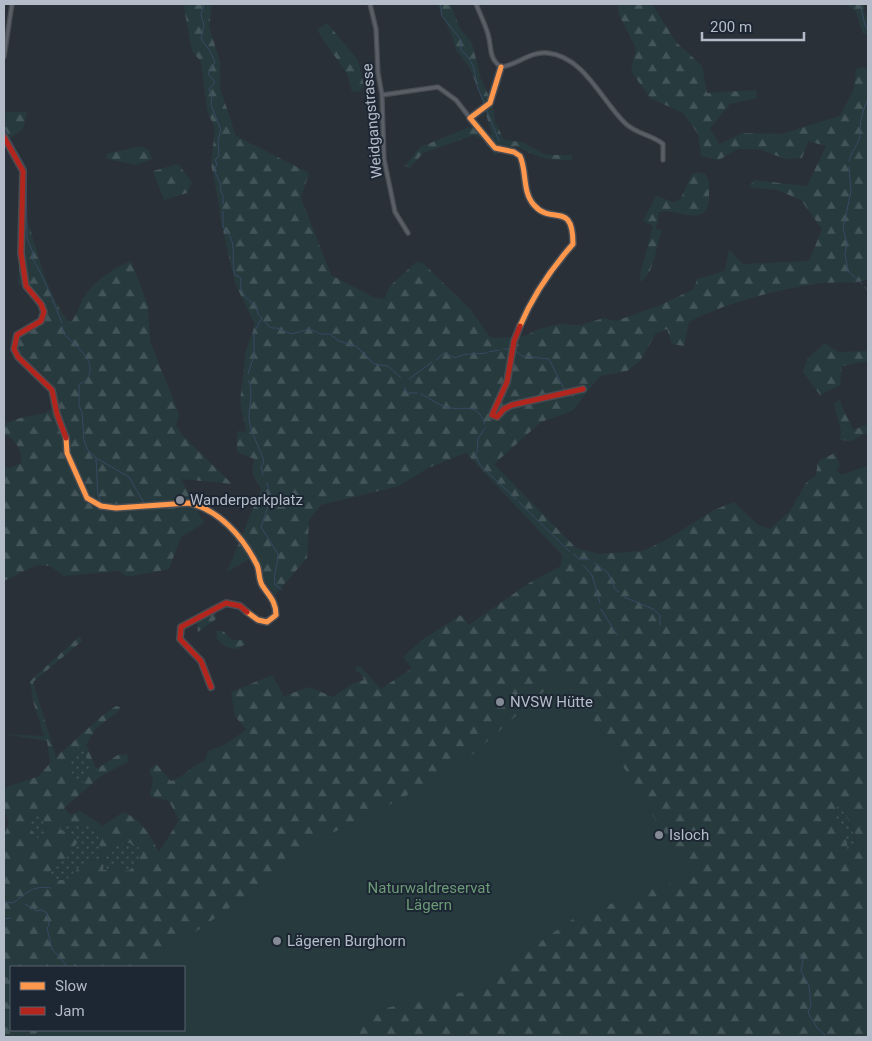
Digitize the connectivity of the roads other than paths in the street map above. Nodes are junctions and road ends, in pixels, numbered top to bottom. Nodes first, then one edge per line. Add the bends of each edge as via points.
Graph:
1 (12, 4) edge
2 (370, 4) edge
3 (476, 4) edge
4 (4, 57) edge
5 (501, 67) junction
6 (382, 95) junction
7 (470, 118) junction
8 (4, 137) edge
9 (663, 160) dead end
10 (408, 233) dead end
11 (583, 389) dead end
12 (211, 686) dead end

1 - 4 street
2 - 6 street, Weidgangstrasse via 376,29
3 - 5 street via 488,34 492,57
5 - 7 street via 490,104
5 - 9 street via 534,54 550,53 564,58 593,81 628,125 663,144
6 - 7 street via 441,88
6 - 10 street, Weidgangstrasse via 384,159 395,212
7 - 11 street via 497,149 520,156 525,187 532,202 543,212 566,217 574,232 571,246 529,304 514,341 507,382 492,416 497,417 509,407
8 - 12 street via 23,171 21,253 26,286 44,312 41,321 17,336 14,349 18,357 52,390 66,436 67,453 85,496 97,504 116,508 179,502 197,505 237,533 257,564 261,583 277,609 274,618 262,622 240,606 224,604 181,627 180,638 203,662

